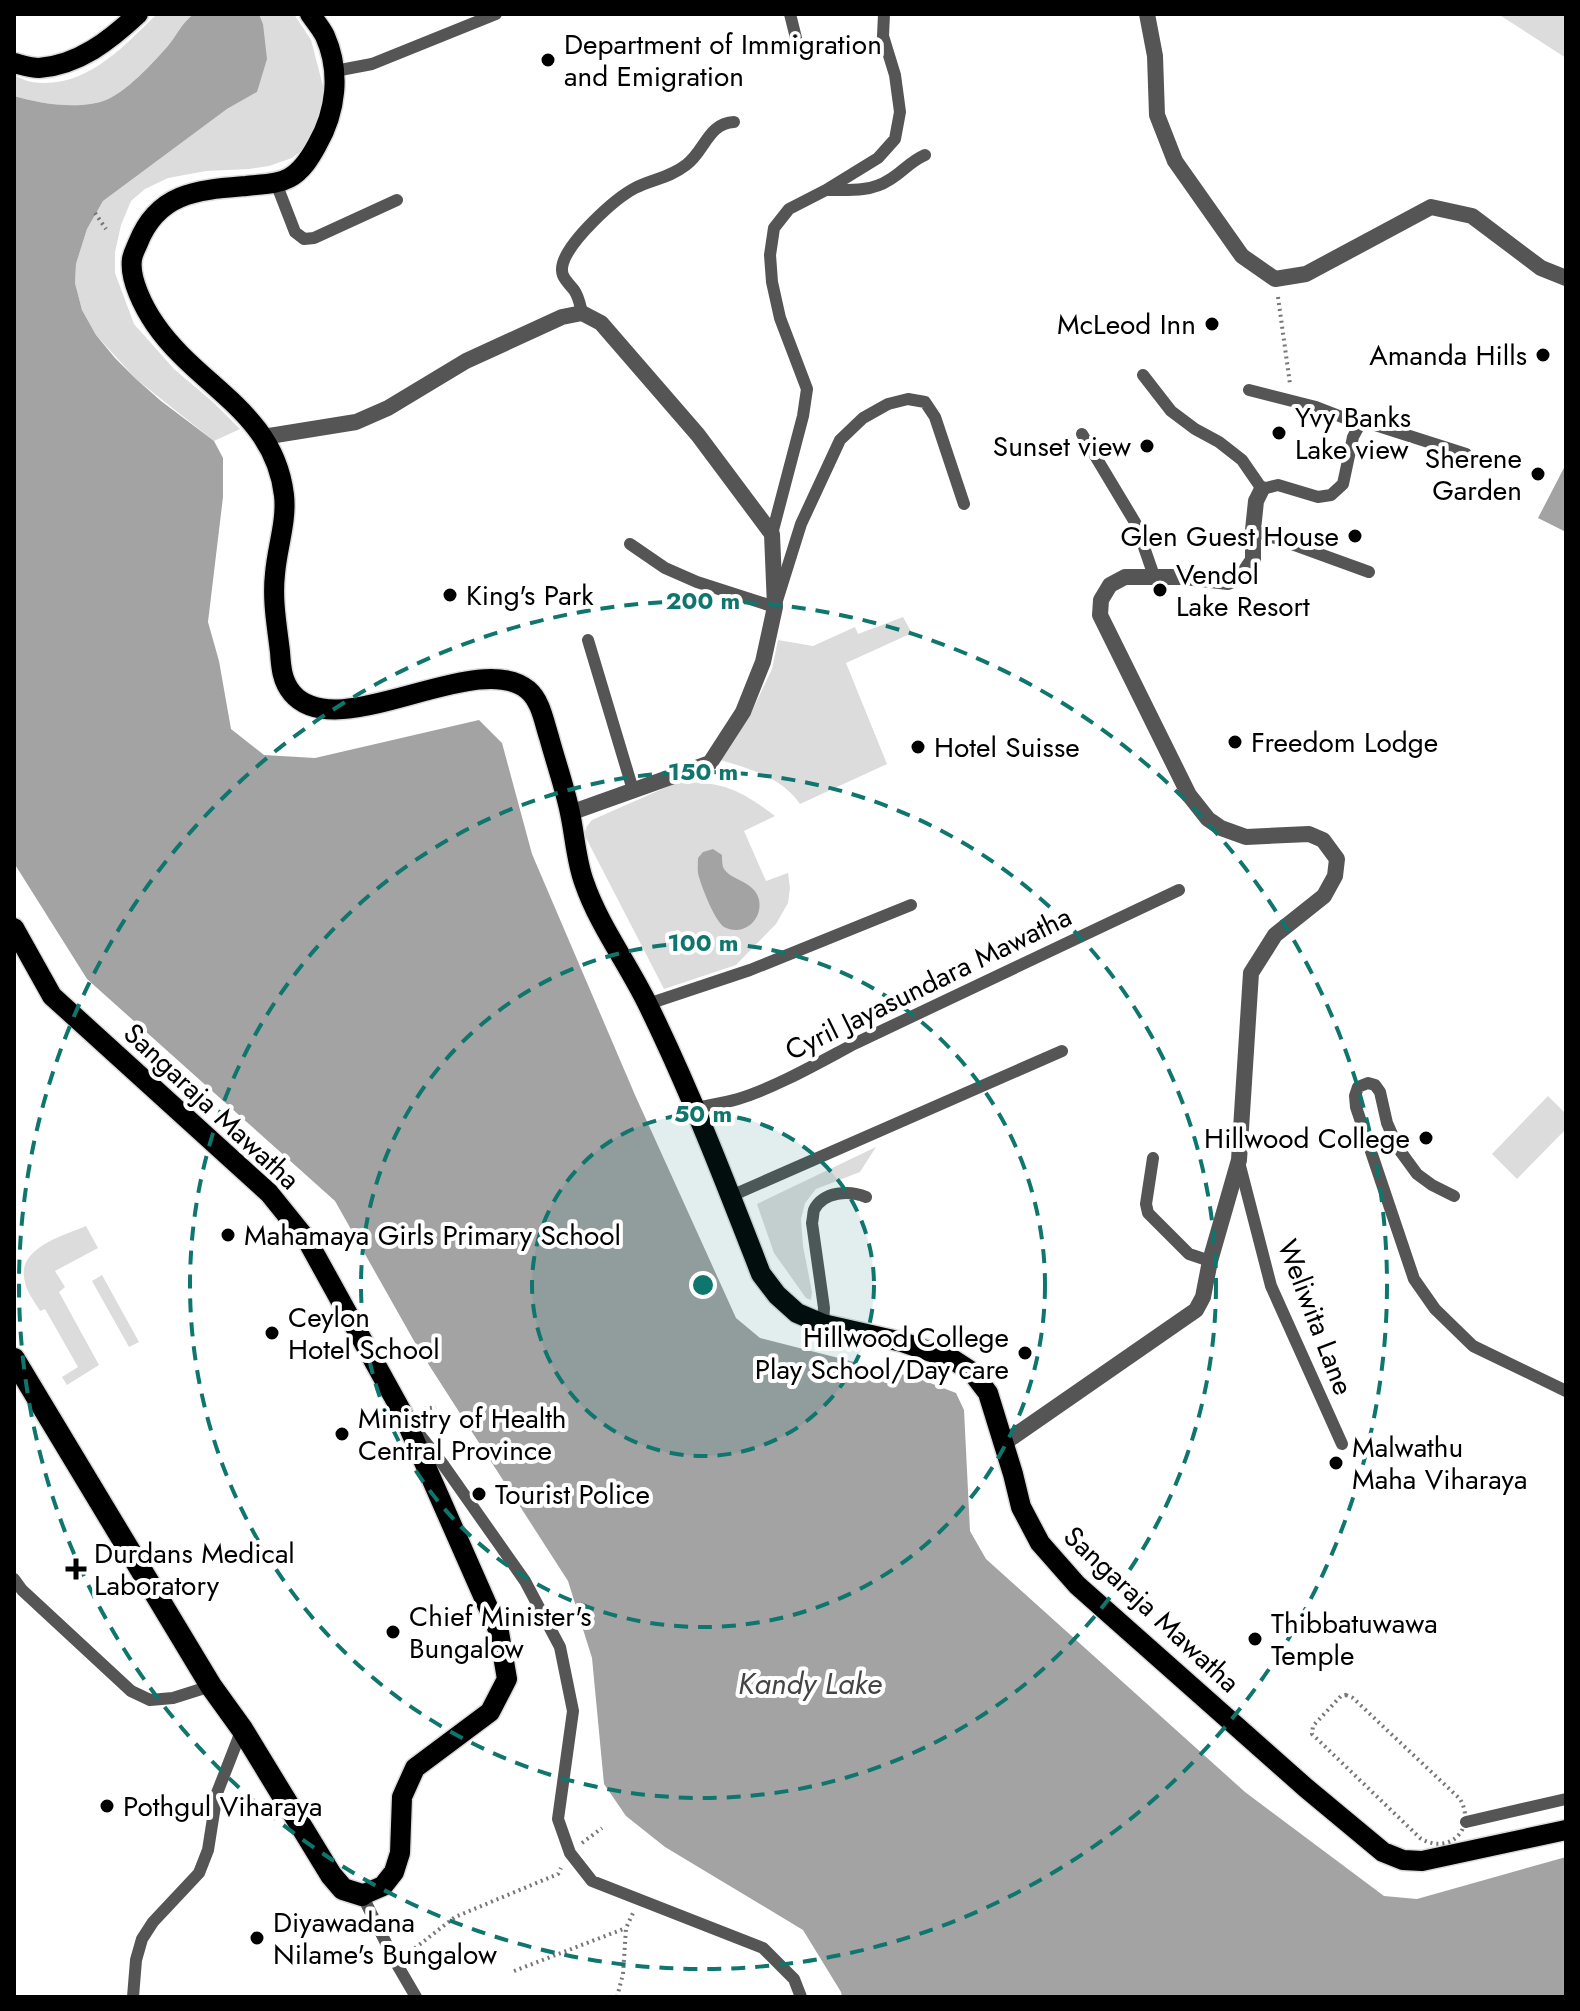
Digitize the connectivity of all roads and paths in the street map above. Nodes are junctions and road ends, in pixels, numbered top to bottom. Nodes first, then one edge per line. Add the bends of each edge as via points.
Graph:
1 (138, 14) edge
2 (310, 14) edge
3 (496, 14) edge
4 (790, 14) edge
5 (884, 14) edge
6 (1147, 14) edge
7 (796, 38) dead end
8 (14, 63) edge
9 (335, 71) junction
10 (734, 122) dead end
11 (925, 155) dead end
12 (276, 183) junction
13 (826, 190) junction
14 (397, 200) dead end
15 (95, 213) dead end
16 (106, 229) dead end
17 (1566, 278) edge
18 (1277, 293) dead end
19 (582, 313) junction
20 (1143, 375) dead end
21 (1249, 390) dead end
22 (1293, 401) junction
23 (1360, 424) junction
24 (1082, 434) dead end
25 (263, 437) junction
26 (1466, 454) dead end
27 (1262, 489) junction
28 (964, 504) dead end
29 (1253, 530) junction
30 (772, 534) junction
31 (630, 544) dead end
32 (1369, 572) dead end
33 (1154, 576) junction
34 (775, 607) junction
35 (588, 640) dead end
36 (633, 790) junction
37 (570, 813) junction
38 (1179, 890) dead end
39 (911, 905) dead end
40 (14, 928) edge
41 (648, 1004) junction
42 (1062, 1051) dead end
43 (695, 1108) junction
44 (1153, 1158) dead end
45 (1239, 1160) junction
46 (731, 1196) junction
47 (1454, 1196) dead end
48 (866, 1197) dead end
49 (1210, 1261) junction
50 (823, 1324) junction
51 (14, 1359) edge
52 (1566, 1391) edge
53 (402, 1412) junction
54 (1004, 1443) junction
55 (1342, 1444) dead end
56 (14, 1579) edge
57 (211, 1686) junction
58 (242, 1729) junction
59 (1566, 1799) edge
60 (1466, 1822) junction
61 (602, 1828) dead end
62 (1566, 1830) edge
63 (570, 1853) junction
64 (362, 1895) junction
65 (639, 1899) junction
66 (626, 1928) junction
67 (395, 1961) junction
68 (514, 1971) dead end
69 (133, 1997) edge
70 (416, 1997) edge
71 (617, 1997) edge
72 (801, 1997) edge

1 - 8 main road via 90,53 70,61 37,68
2 - 9 main road via 325,35
3 - 9 lane via 372,64
4 - 7 lane
5 - 13 lane via 883,36 900,112 895,139 878,158
6 - 17 street via 1157,115 1175,161 1242,256 1275,279 1306,274 1431,207 1472,216 1541,268
9 - 12 main road via 332,112 322,136 301,170
10 - 19 lane via 717,126 675,173 617,199 568,251 562,276 575,291
11 - 13 lane via 872,188
12 - 14 lane via 295,232 304,239
12 - 25 main road, Sangaraja Mawatha via 176,199 151,216 131,261 138,294 155,324 180,356 240,407
13 - 30 lane via 789,209 774,228 772,282 807,389
15 - 16 path
18 - 22 path
19 - 25 street via 466,361 356,422
19 - 30 street via 601,323 688,424
20 - 27 lane via 1171,411 1242,460
21 - 22 lane
22 - 23 lane
23 - 26 lane
23 - 27 lane via 1343,484 1331,495 1318,497 1278,485
24 - 33 lane via 1136,524
25 - 37 main road, Sangaraja Mawatha via 284,492 273,595 283,677 294,696 333,710 481,679 506,680 527,690 541,709
27 - 29 street
28 - 34 lane via 925,402 888,404 840,440 801,524
29 - 32 lane
29 - 33 street via 1253,560 1243,575 1228,582
30 - 34 street
31 - 34 lane via 697,582
33 - 45 street via 1125,577 1110,585 1100,615 1189,795 1221,828 1246,837 1309,834 1323,840 1337,859 1324,896 1275,935 1251,973
34 - 36 street via 763,662 743,712 710,763
35 - 36 lane
36 - 37 street
37 - 41 main road, Sangaraja Mawatha via 583,882
38 - 43 lane, Cyril Jayasundara Mawatha via 759,1091
39 - 41 lane via 750,970
40 - 53 main road, Sangaraja Mawatha via 52,996 269,1193 307,1240
41 - 43 main road, Sangaraja Mawatha
42 - 46 lane
43 - 46 main road, Sangaraja Mawatha
44 - 49 lane via 1148,1213 1189,1254
45 - 49 street
45 - 55 lane, Weliwita Lane via 1271,1286
46 - 50 main road, Sangaraja Mawatha via 761,1274 797,1313
47 - 52 lane via 1417,1174 1398,1148 1375,1085 1358,1087 1356,1107 1414,1279 1435,1309 1473,1346
48 - 50 lane via 841,1193 827,1197 814,1210
49 - 54 street via 1196,1310
50 - 54 main road, Sangaraja Mawatha via 902,1342 952,1359 972,1372 988,1393
51 - 57 highway
53 - 63 lane, Sangaraja Mawatha via 525,1581 560,1647 573,1711 558,1819
53 - 64 main road via 499,1632 507,1679 490,1712 415,1768 402,1797 394,1872 383,1886
54 - 62 main road, Sangaraja Mawatha via 1021,1507 1040,1543 1077,1585 1383,1852 1422,1861
56 - 57 lane via 131,1691 150,1700
57 - 58 highway
58 - 64 highway via 331,1875 343,1889
58 - 69 lane via 217,1793 199,1873 142,1939
59 - 60 lane
60 - 60 path via 1460,1799 1350,1696 1341,1696 1312,1728 1312,1734 1427,1843 1451,1841
61 - 63 path
63 - 65 lane, Sangaraja Mawatha via 592,1881
63 - 67 path via 558,1874 455,1917
64 - 67 lane
65 - 66 path
65 - 72 lane, Sangaraja Mawatha via 763,1948 794,1979
66 - 68 path
66 - 71 path
67 - 70 lane

